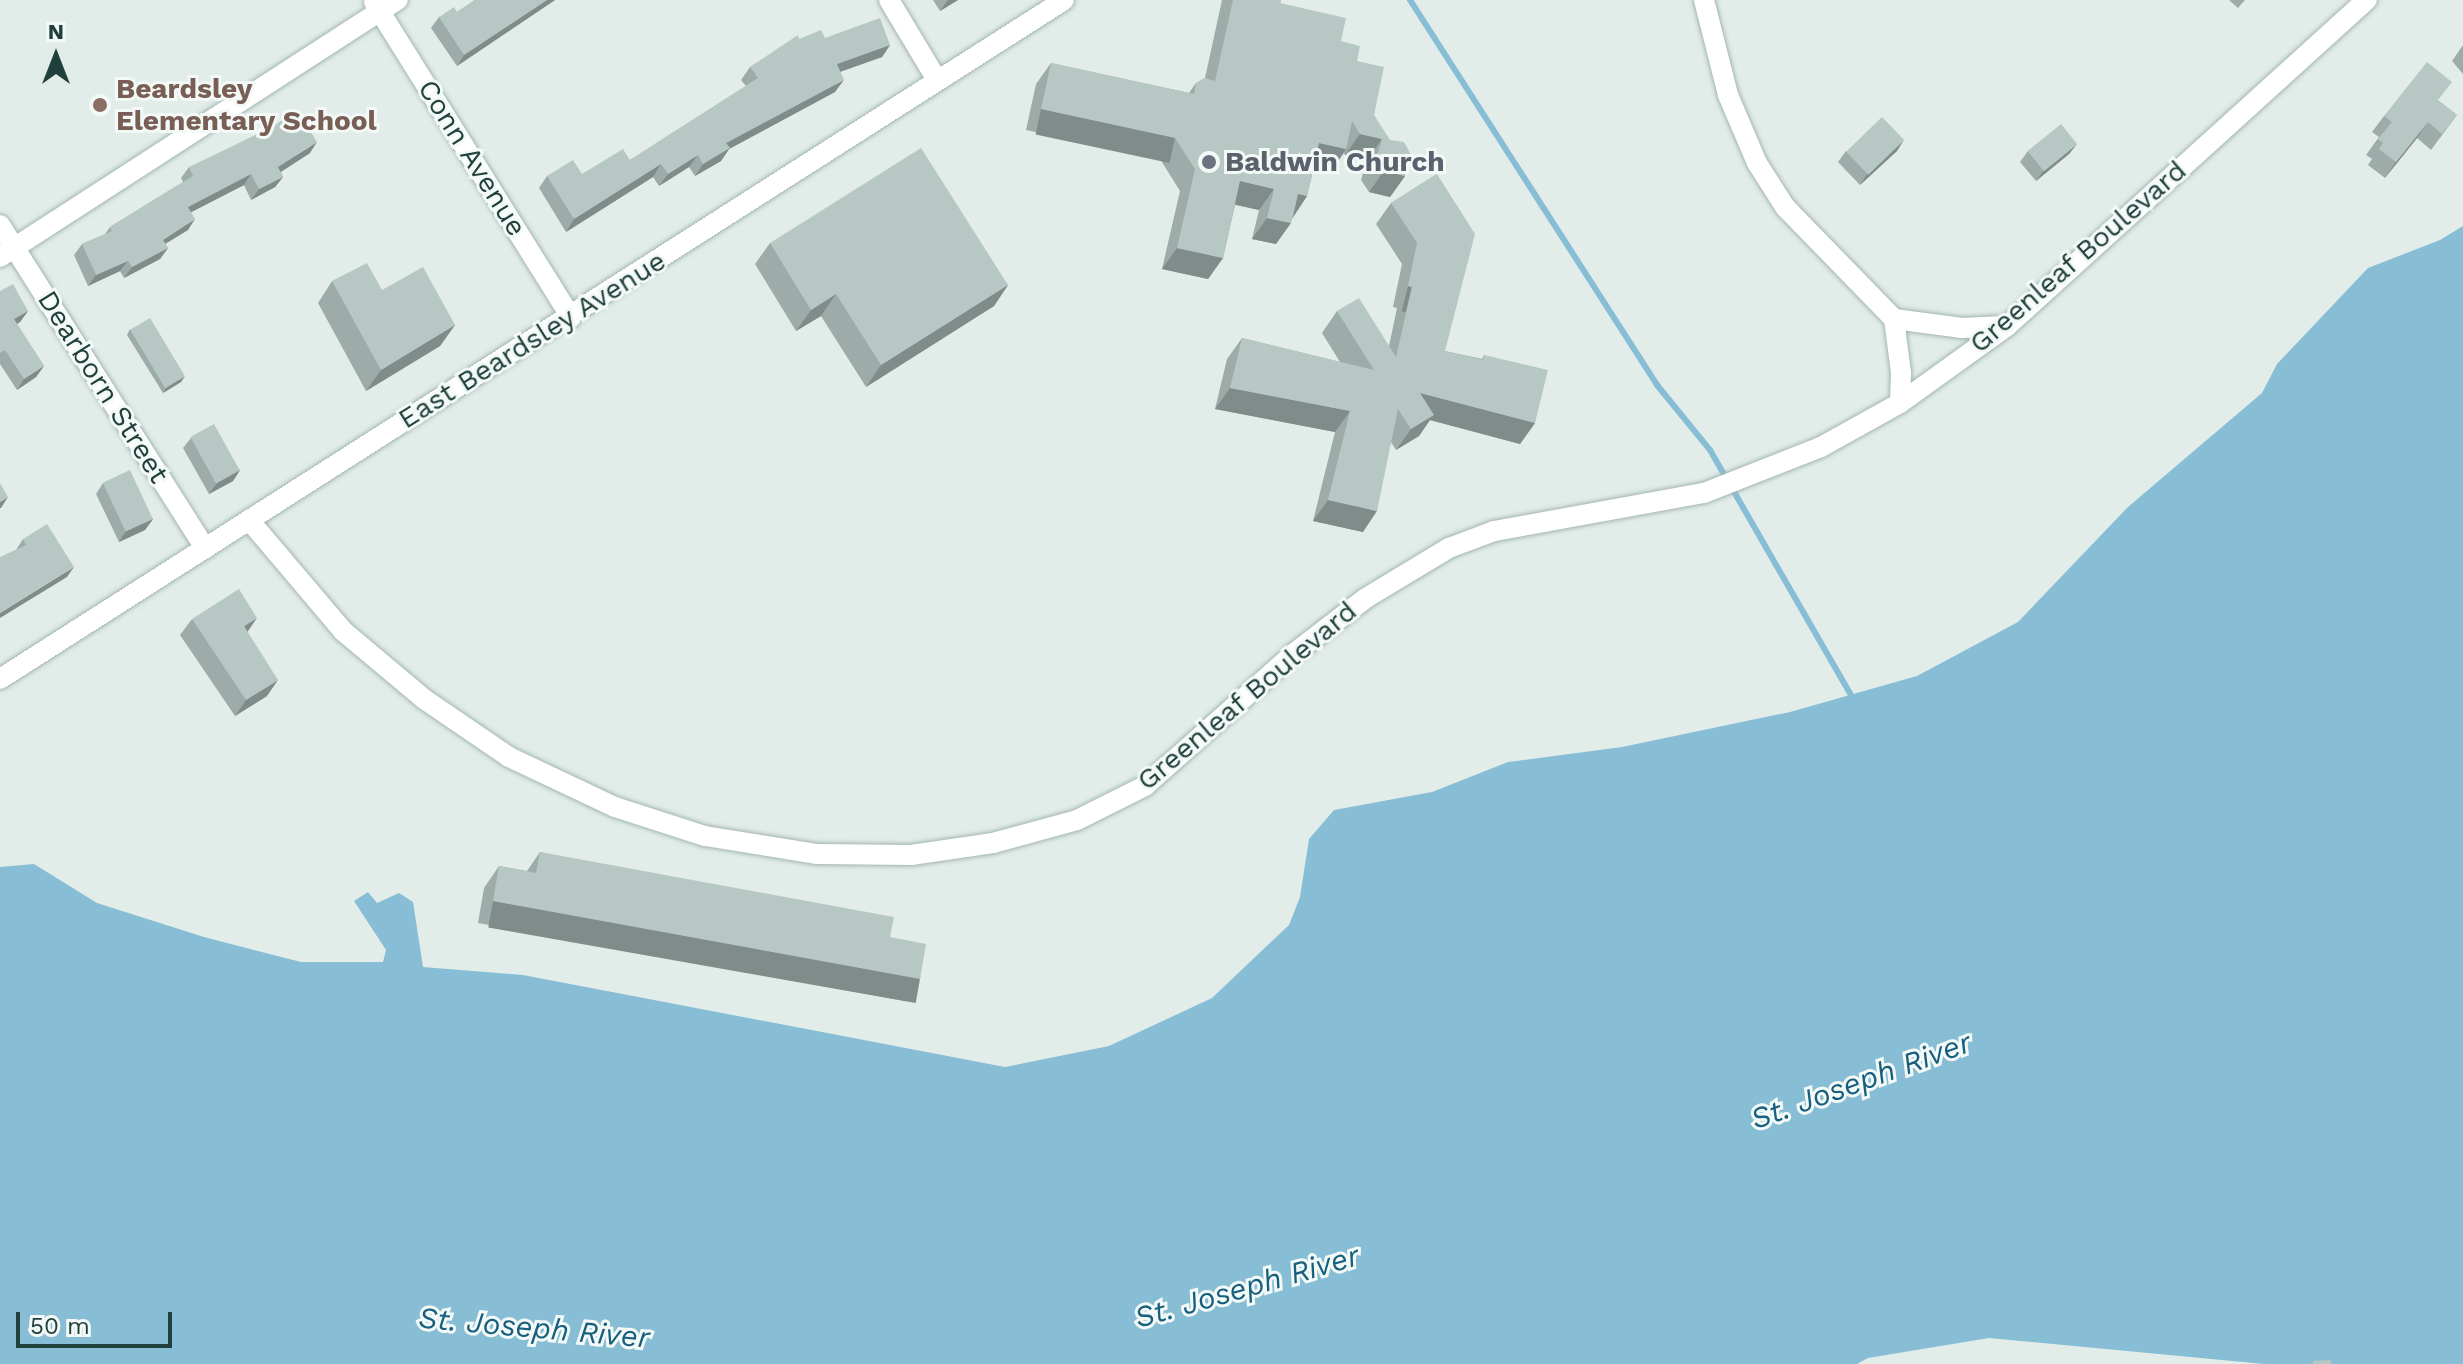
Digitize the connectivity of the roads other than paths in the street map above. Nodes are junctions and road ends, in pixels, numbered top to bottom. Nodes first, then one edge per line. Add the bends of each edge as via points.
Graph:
1 (398, 0) edge
2 (889, 0) edge
3 (1064, 0) edge
4 (1704, 0) edge
5 (2367, 0) edge
6 (376, 6) edge
7 (937, 80) junction
8 (0, 225) edge
9 (7, 252) edge
10 (571, 317) junction
11 (1894, 319) junction
12 (2007, 326) junction
13 (1900, 403) junction
14 (249, 520) junction
15 (205, 548) junction
16 (0, 679) edge

1 - 6 street
2 - 7 street
3 - 7 street, East Beardsley Avenue
4 - 11 street via 1728,95 1757,163 1785,207
5 - 12 street, Greenleaf Boulevard
6 - 9 street
6 - 10 street, Conn Avenue
7 - 10 street, East Beardsley Avenue
8 - 9 street, Dearborn Street
9 - 15 street, Dearborn Street
10 - 14 street, East Beardsley Avenue
11 - 12 street via 1962,328
11 - 13 street
12 - 13 street, Greenleaf Boulevard
13 - 14 street, Greenleaf Boulevard via 1821,447 1704,493 1494,531 1449,548 1366,598 1292,655 1145,786 1077,820 993,843 911,855 818,854 705,836 615,807 509,757 424,699 343,631
14 - 15 street, East Beardsley Avenue
15 - 16 street, East Beardsley Avenue

